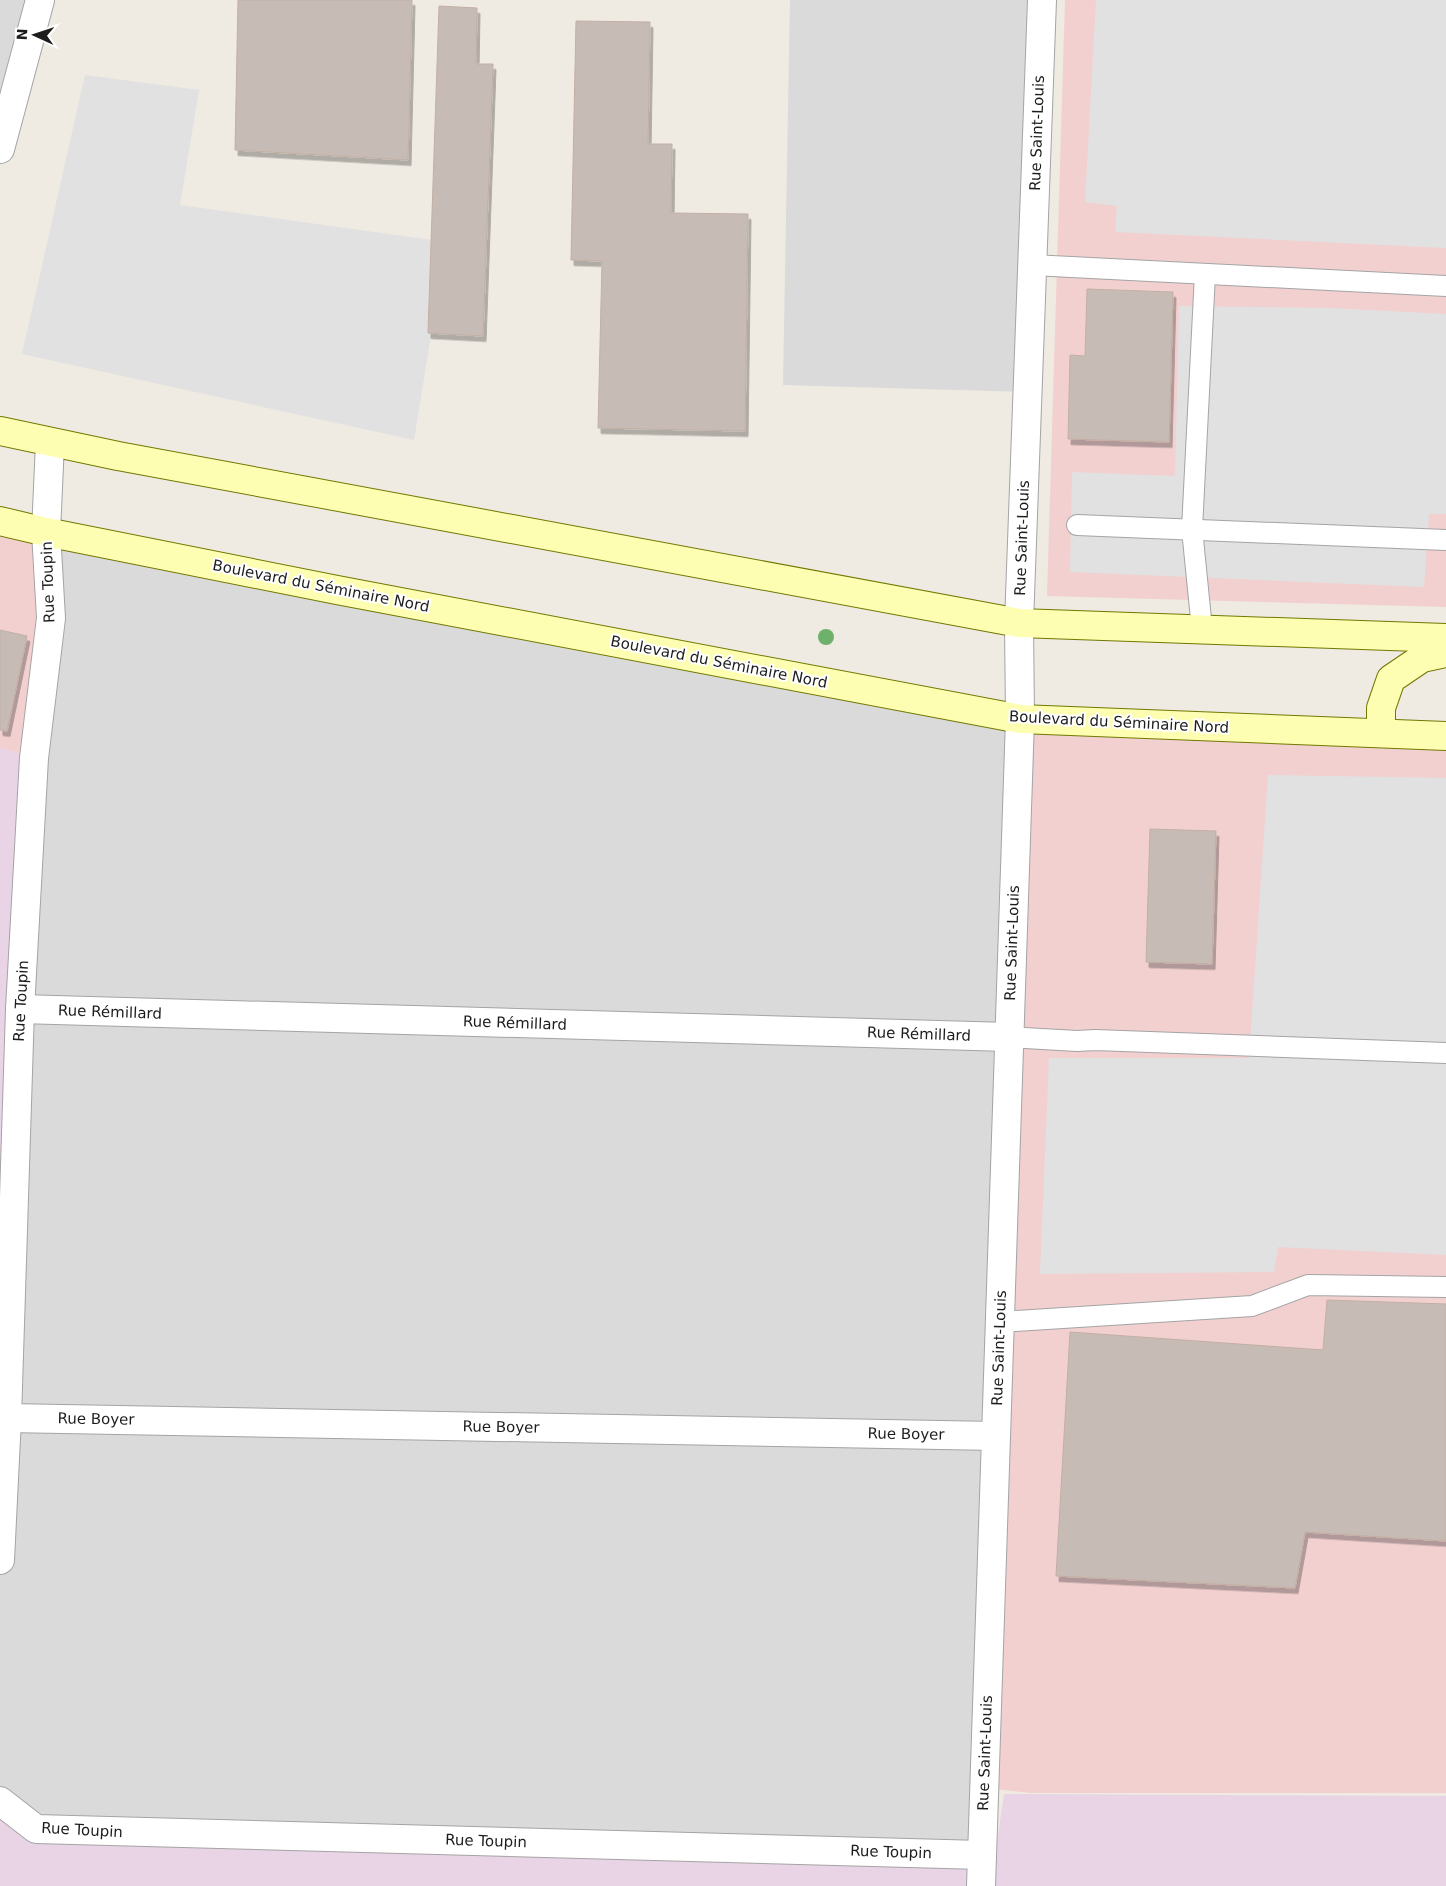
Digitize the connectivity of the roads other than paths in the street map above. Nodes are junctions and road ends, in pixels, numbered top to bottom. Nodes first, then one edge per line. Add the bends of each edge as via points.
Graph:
1 (40, 0) edge
2 (1042, 0) edge
3 (0, 149) edge
4 (1032, 265) junction
5 (1205, 274) junction
6 (1446, 286) edge
7 (0, 431) edge
8 (50, 443) junction
9 (0, 521) edge
10 (1077, 525) dead end
11 (1192, 529) junction
12 (46, 532) junction
13 (1446, 540) edge
14 (1019, 623) junction
15 (1202, 629) junction
16 (1446, 638) edge
17 (1446, 653) edge
18 (1020, 720) junction
19 (1381, 733) junction
20 (1446, 736) edge
21 (20, 1009) junction
22 (1009, 1037) junction
23 (1446, 1053) edge
24 (1446, 1287) edge
25 (1000, 1322) junction
26 (6, 1418) junction
27 (996, 1436) junction
28 (0, 1560) edge
29 (0, 1802) edge
30 (982, 1855) junction
31 (981, 1886) edge

1 - 3 street
2 - 4 street, Rue Saint-Louis
4 - 5 lane
4 - 14 street, Rue Saint-Louis
5 - 6 lane
5 - 11 lane
7 - 8 main road
8 - 12 street, Rue Toupin
8 - 14 main road
9 - 12 main road, Boulevard du Séminaire Nord
10 - 11 lane
11 - 13 lane
11 - 15 lane
12 - 18 main road, Boulevard du Séminaire Nord
12 - 21 street, Rue Toupin via 52,618 34,758
14 - 15 main road
14 - 18 street, Rue Saint-Louis
15 - 16 main road
17 - 19 main road via 1422,658 1391,679 1381,708
18 - 19 main road, Boulevard du Séminaire Nord
18 - 22 street, Rue Saint-Louis
19 - 20 main road, Boulevard du Séminaire Nord
21 - 22 street, Rue Rémillard
21 - 26 street, Rue Toupin
22 - 23 lane
22 - 25 street, Rue Saint-Louis
24 - 25 lane via 1308,1285 1252,1306
25 - 27 street, Rue Saint-Louis
26 - 27 street, Rue Boyer
26 - 28 street, Rue Toupin
27 - 30 street, Rue Saint-Louis
29 - 30 street, Rue Toupin via 36,1829
30 - 31 street, Rue Saint-Louis

